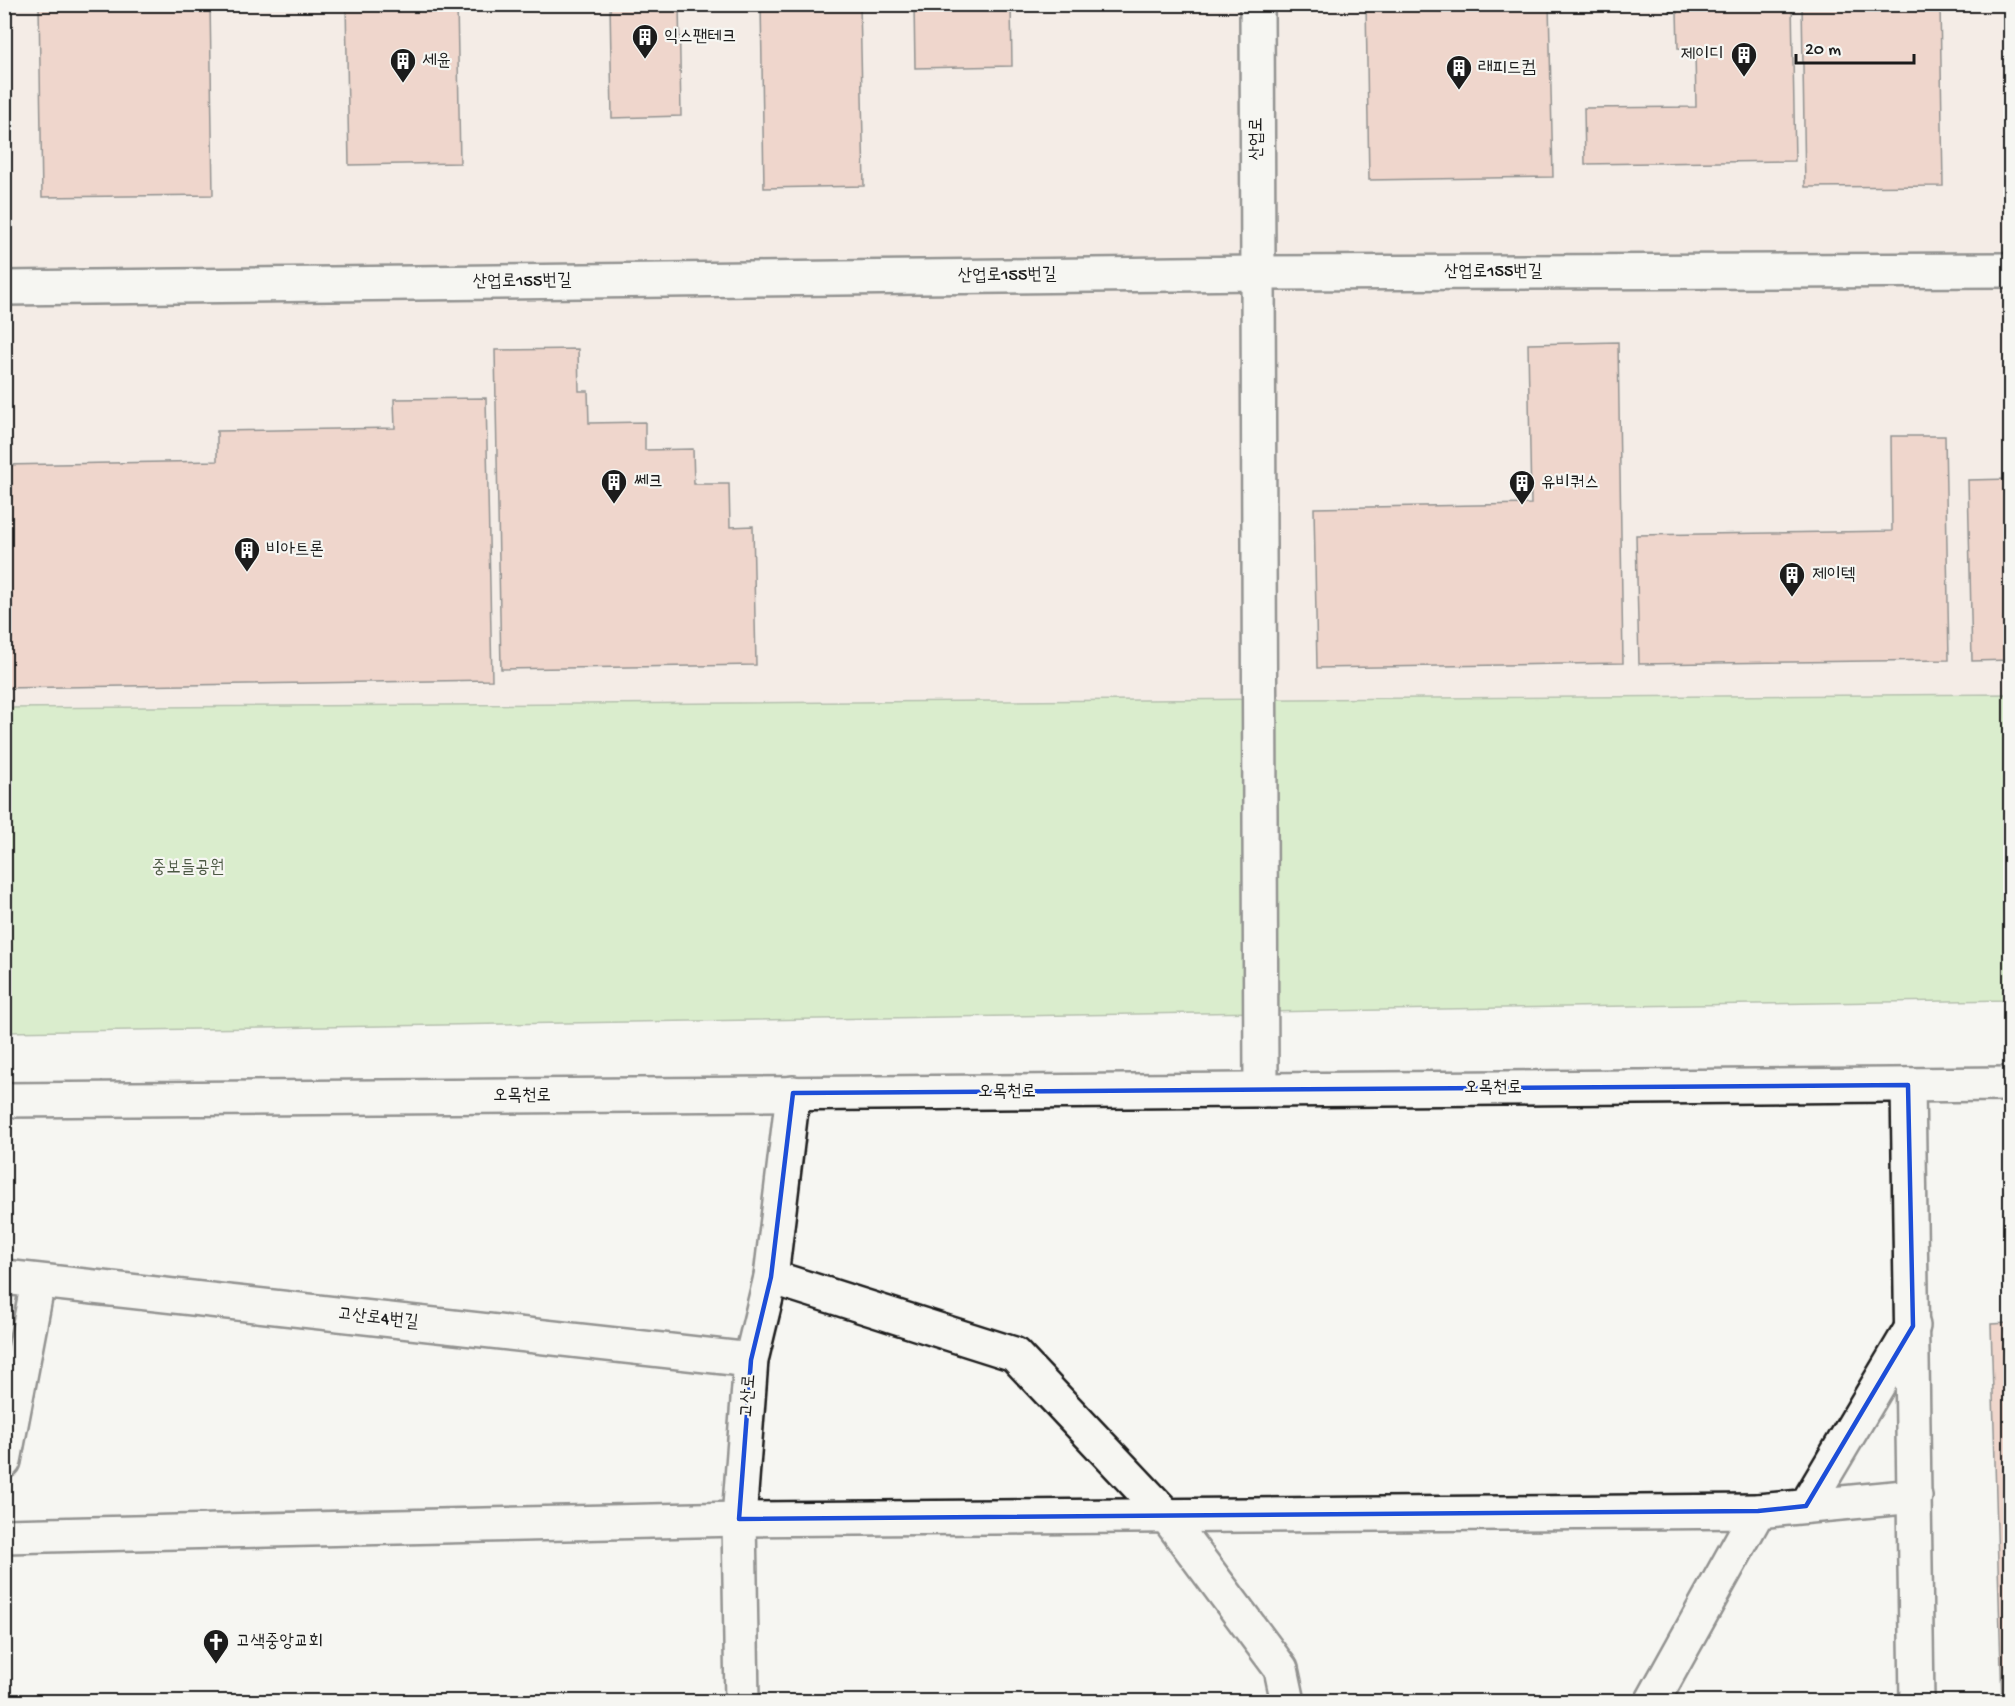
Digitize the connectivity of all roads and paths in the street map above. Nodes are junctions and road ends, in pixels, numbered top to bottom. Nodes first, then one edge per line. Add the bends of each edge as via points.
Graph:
1 (1257, 4) edge
2 (2010, 270) edge
3 (1258, 273) junction
4 (4, 288) edge
5 (1908, 1084) junction
6 (2010, 1084) edge
7 (1261, 1090) junction
8 (793, 1093) junction
9 (4, 1100) edge
10 (4, 1277) edge
11 (771, 1277) junction
12 (38, 1281) junction
13 (1913, 1326) junction
14 (751, 1360) junction
15 (4, 1461) edge
16 (1915, 1496) junction
17 (1806, 1506) junction
18 (1758, 1510) junction
19 (1166, 1515) junction
20 (739, 1519) junction
21 (4, 1536) edge
22 (742, 1701) edge
23 (1288, 1701) edge
24 (1652, 1701) edge
25 (1917, 1701) edge

1 - 3 street, 산업로
2 - 3 street, 산업로155번길
3 - 4 street, 산업로155번길
3 - 7 street, 산업로
5 - 6 street, 오목천로
5 - 7 street, 오목천로
5 - 13 street
7 - 8 street, 오목천로
8 - 9 street, 오목천로
8 - 11 street, 고산로
10 - 12 street, 고산로4번길
11 - 14 street, 고산로
11 - 19 street via 1014,1354
12 - 14 street, 고산로4번길
12 - 15 street
13 - 16 street
13 - 17 street
14 - 20 street, 고산로
16 - 17 street
16 - 25 street
17 - 18 street
18 - 19 street
18 - 24 street
19 - 20 street
19 - 23 street via 1281,1669
20 - 21 street
20 - 22 street, 고산로

